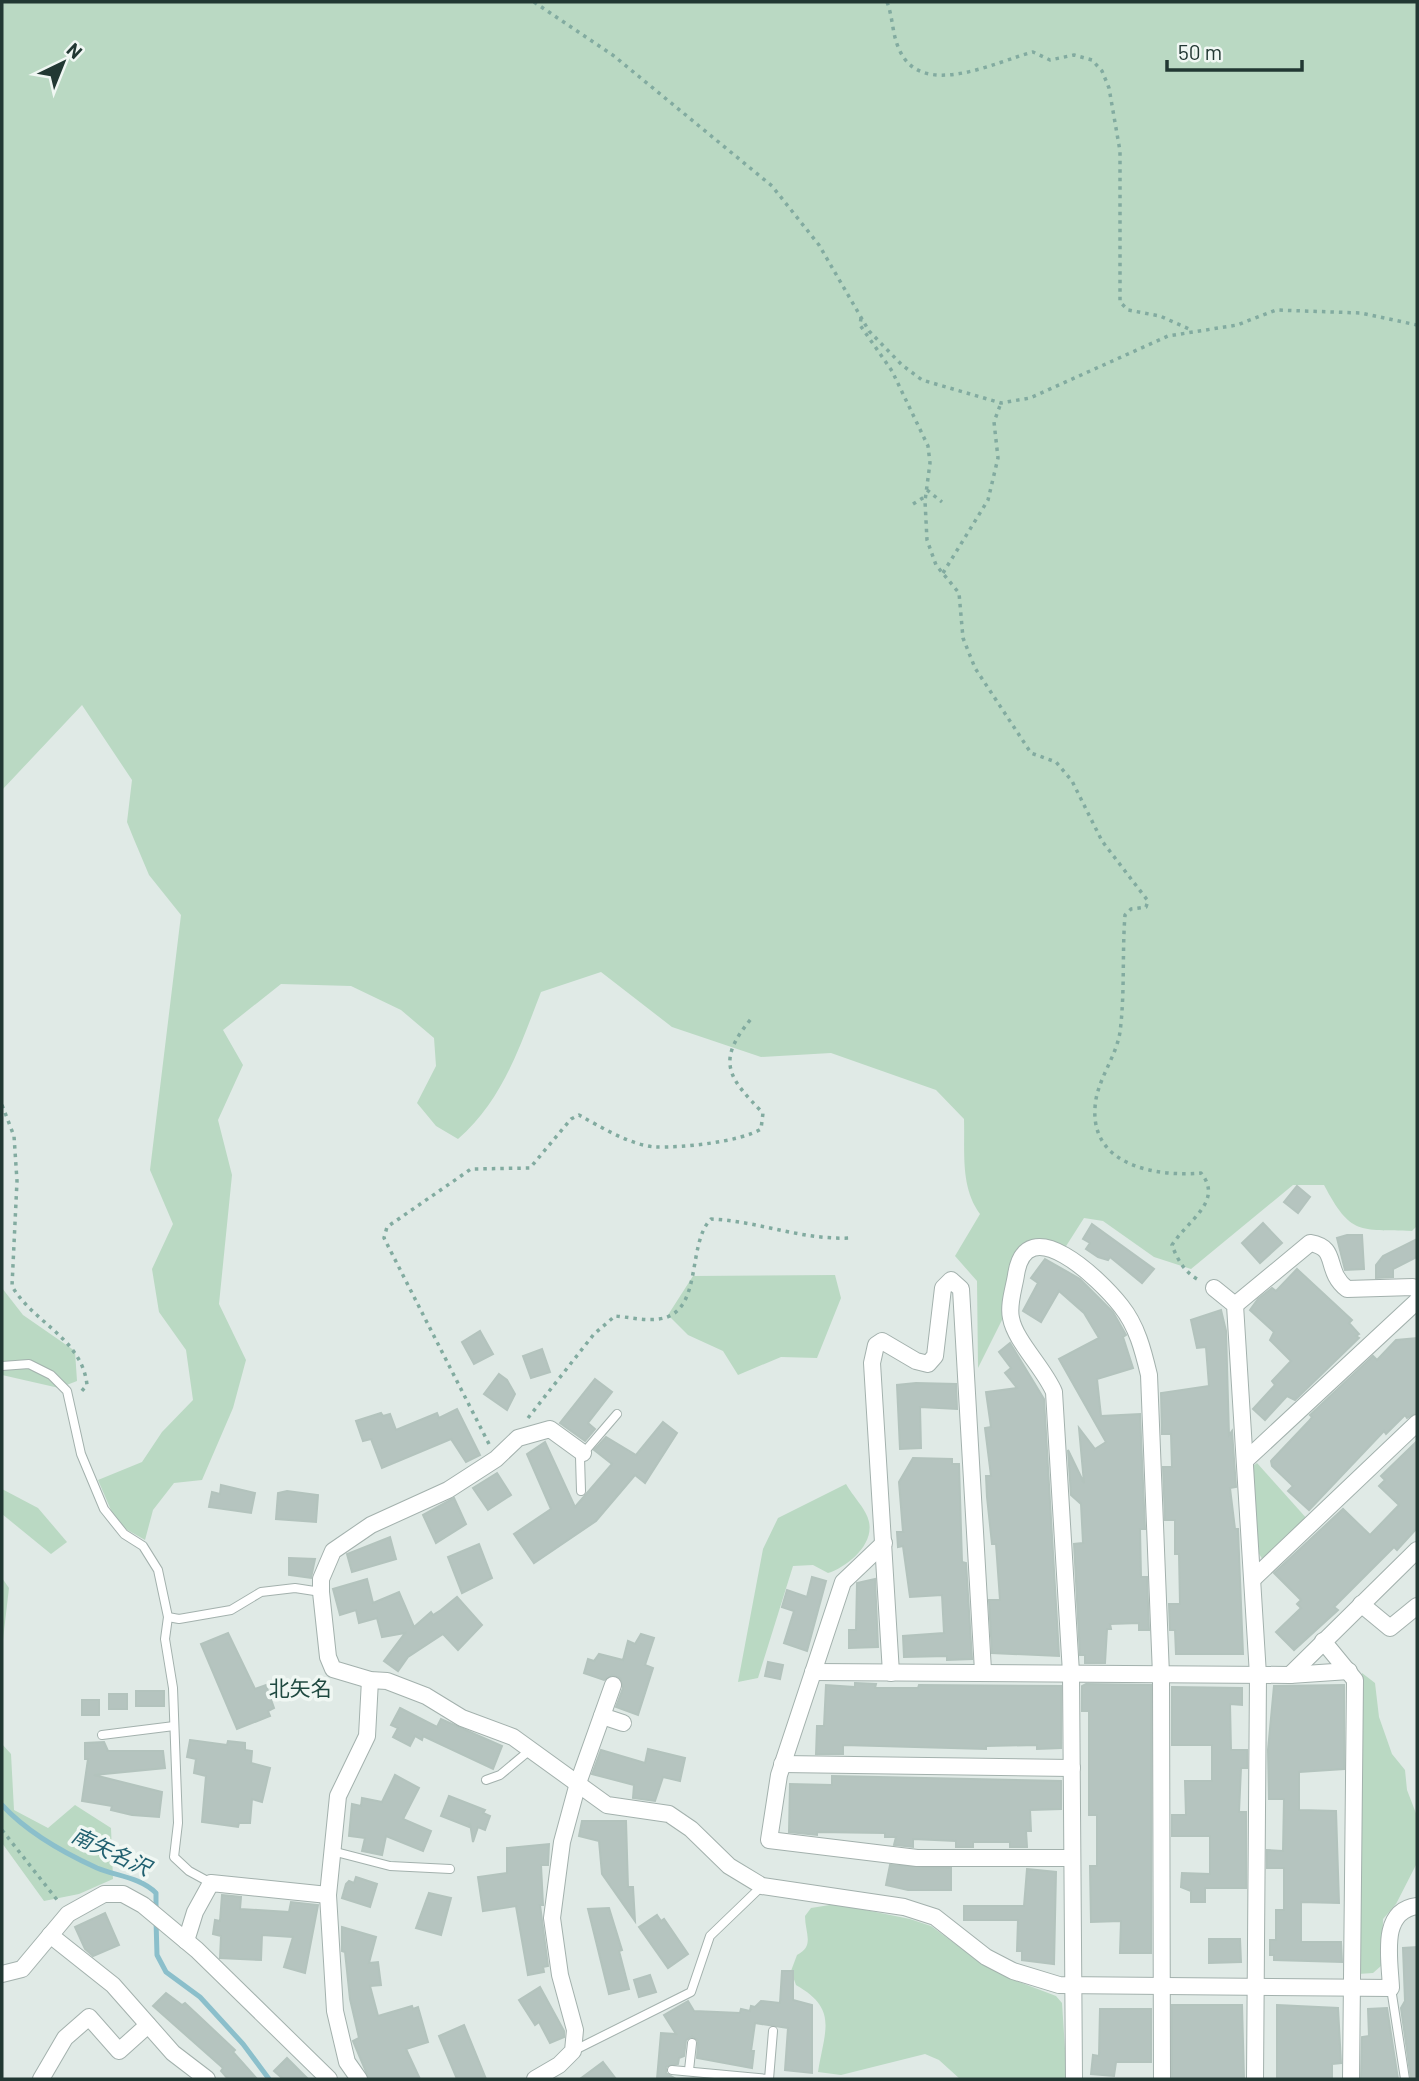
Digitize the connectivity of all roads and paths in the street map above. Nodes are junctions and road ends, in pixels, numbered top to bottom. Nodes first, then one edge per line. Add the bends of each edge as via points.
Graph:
1 (534, 2) edge
2 (887, 2) edge
3 (861, 318) junction
4 (1417, 325) edge
5 (1191, 330) junction
6 (1001, 402) junction
7 (926, 490) junction
8 (926, 496) junction
9 (942, 502) dead end
10 (913, 503) dead end
11 (943, 573) junction
12 (751, 1019) dead end
13 (2, 1105) edge
14 (849, 1238) dead end
15 (1214, 1288) joint
16 (1417, 1290) edge
17 (1417, 1301) edge
18 (1235, 1305) junction
19 (2, 1366) edge
20 (69, 1402) junction
21 (617, 1414) dead end
22 (1417, 1423) edge
23 (518, 1438) junction
24 (583, 1453) junction
25 (496, 1458) junction
26 (1247, 1459) junction
27 (581, 1491) dead end
28 (884, 1544) junction
29 (1417, 1550) edge
30 (1253, 1579) junction
31 (321, 1592) junction
32 (1361, 1604) junction
33 (1417, 1606) edge
34 (168, 1617) junction
35 (1323, 1641) junction
36 (983, 1671) junction
37 (1349, 1671) junction
38 (813, 1672) junction
39 (1071, 1672) junction
40 (891, 1673) junction
41 (1161, 1675) junction
42 (1258, 1675) junction
43 (1290, 1675) junction
44 (370, 1680) junction
45 (613, 1685) dead end
46 (602, 1716) junction
47 (624, 1723) dead end
48 (174, 1726) junction
49 (103, 1735) dead end
50 (530, 1750) junction
51 (782, 1764) junction
52 (1072, 1768) junction
53 (486, 1780) dead end
54 (578, 1783) junction
55 (2, 1830) edge
56 (332, 1851) junction
57 (1072, 1858) junction
58 (450, 1869) dead end
59 (211, 1883) junction
60 (762, 1886) junction
61 (328, 1895) junction
62 (1417, 1906) edge
63 (68, 1914) junction
64 (50, 1935) junction
65 (186, 1941) junction
66 (2, 1974) edge
67 (1074, 1985) junction
68 (1161, 1986) junction
69 (1255, 1986) junction
70 (1351, 1987) junction
71 (1391, 1987) junction
72 (148, 2025) junction
73 (774, 2031) dead end
74 (692, 2043) dead end
75 (573, 2051) junction
76 (671, 2070) dead end
77 (689, 2070) junction
78 (41, 2079) edge
79 (207, 2079) edge
80 (328, 2079) edge
81 (359, 2079) edge
82 (535, 2079) edge
83 (768, 2079) edge
84 (1074, 2079) edge
85 (1162, 2079) edge
86 (1255, 2079) edge
87 (1351, 2079) edge
88 (1405, 2079) edge

1 - 3 path via 614,56 772,186 820,245
2 - 5 path via 899,51 913,66 929,73 949,77 1032,52 1050,60 1074,55 1092,60 1109,88 1119,151 1120,302 1128,310 1160,316
3 - 6 path via 877,341 922,380
3 - 7 path via 860,325 892,370 928,446
4 - 5 path via 1361,313 1300,309 1276,310 1237,325
5 - 6 path via 1139,347 1030,398
6 - 11 path via 994,422 999,458 988,500
7 - 8 path
7 - 9 path
8 - 10 path
8 - 11 path via 928,540
11 - 15 path via 959,593 963,638 989,691 1031,753 1056,762 1072,781 1102,841 1148,901 1146,907 1125,915 1120,1034 1095,1108 1097,1132 1126,1164 1172,1176 1201,1173 1209,1183 1211,1193 1172,1245 1192,1277
12 - 25 path via 737,1036 729,1057 734,1083 763,1113 761,1129 745,1138 654,1147 579,1115 570,1119 530,1168 471,1169 387,1227 384,1238
13 - 20 path via 14,1136 17,1181 12,1286 37,1317 62,1335 85,1370 87,1385
14 - 23 path via 817,1239 741,1220 711,1219 702,1228 686,1300 674,1313 659,1319 615,1316 594,1334 523,1424
15 - 18 street
16 - 18 street via 1347,1289 1335,1279 1329,1253 1310,1243
17 - 26 street
18 - 26 street
19 - 20 lane via 29,1364 51,1375 67,1391
20 - 34 lane via 81,1454 104,1509 124,1534 143,1546 158,1570
21 - 24 lane
22 - 30 street
23 - 24 street via 550,1429
23 - 25 street
24 - 27 lane
25 - 31 street via 448,1490 370,1525 333,1551 321,1579
26 - 30 street
28 - 36 street via 872,1363 876,1345 882,1341 928,1364 935,1356 943,1289 951,1280 961,1289
28 - 38 street via 843,1582
28 - 40 street
29 - 32 street
30 - 42 street
31 - 34 lane via 295,1588 261,1592 232,1610
31 - 44 street via 333,1670
32 - 33 street via 1390,1628
32 - 35 street
34 - 48 lane via 165,1639
35 - 37 street
35 - 43 street
36 - 39 street
36 - 40 street
37 - 43 street
37 - 70 street via 1355,1680
38 - 40 street
38 - 51 street
39 - 41 street
39 - 41 street via 1054,1392 1010,1315 1018,1263 1026,1250 1038,1245 1051,1248 1098,1280 1122,1307 1140,1340 1149,1375
39 - 52 street
41 - 42 street
41 - 68 street
42 - 43 street
42 - 69 street
44 - 50 street via 387,1681 426,1696 462,1718 513,1737
44 - 56 street via 367,1736 338,1796
45 - 46 street
46 - 47 street
46 - 54 street
48 - 49 lane
48 - 59 lane via 178,1823 174,1857
50 - 53 lane via 500,1775
50 - 54 street
51 - 52 street
51 - 57 street via 769,1840 917,1858
52 - 57 street
54 - 60 street via 607,1805 669,1814 729,1866
54 - 75 street via 562,1842 552,1918 560,1975 575,2030
55 - 63 path
56 - 58 lane via 390,1866
56 - 61 street
57 - 67 street
59 - 61 street
59 - 65 street
60 - 67 street via 904,1907 935,1917 986,1957 1013,1971
60 - 75 lane via 710,1936 691,1992
61 - 81 street via 335,2011 347,2062
62 - 71 street via 1399,1913 1391,1926
63 - 64 street
63 - 65 street via 104,1894 123,1894
64 - 66 street via 22,1969
64 - 72 street via 113,1985
65 - 80 street
67 - 68 street
67 - 84 street
68 - 69 street
68 - 85 street
69 - 70 street
69 - 86 street
70 - 71 street
70 - 87 street
71 - 88 lane
72 - 78 street via 119,2051 89,2017 65,2038
72 - 79 street via 173,2053
73 - 83 lane
74 - 77 lane
75 - 82 street
76 - 77 lane
77 - 83 lane

